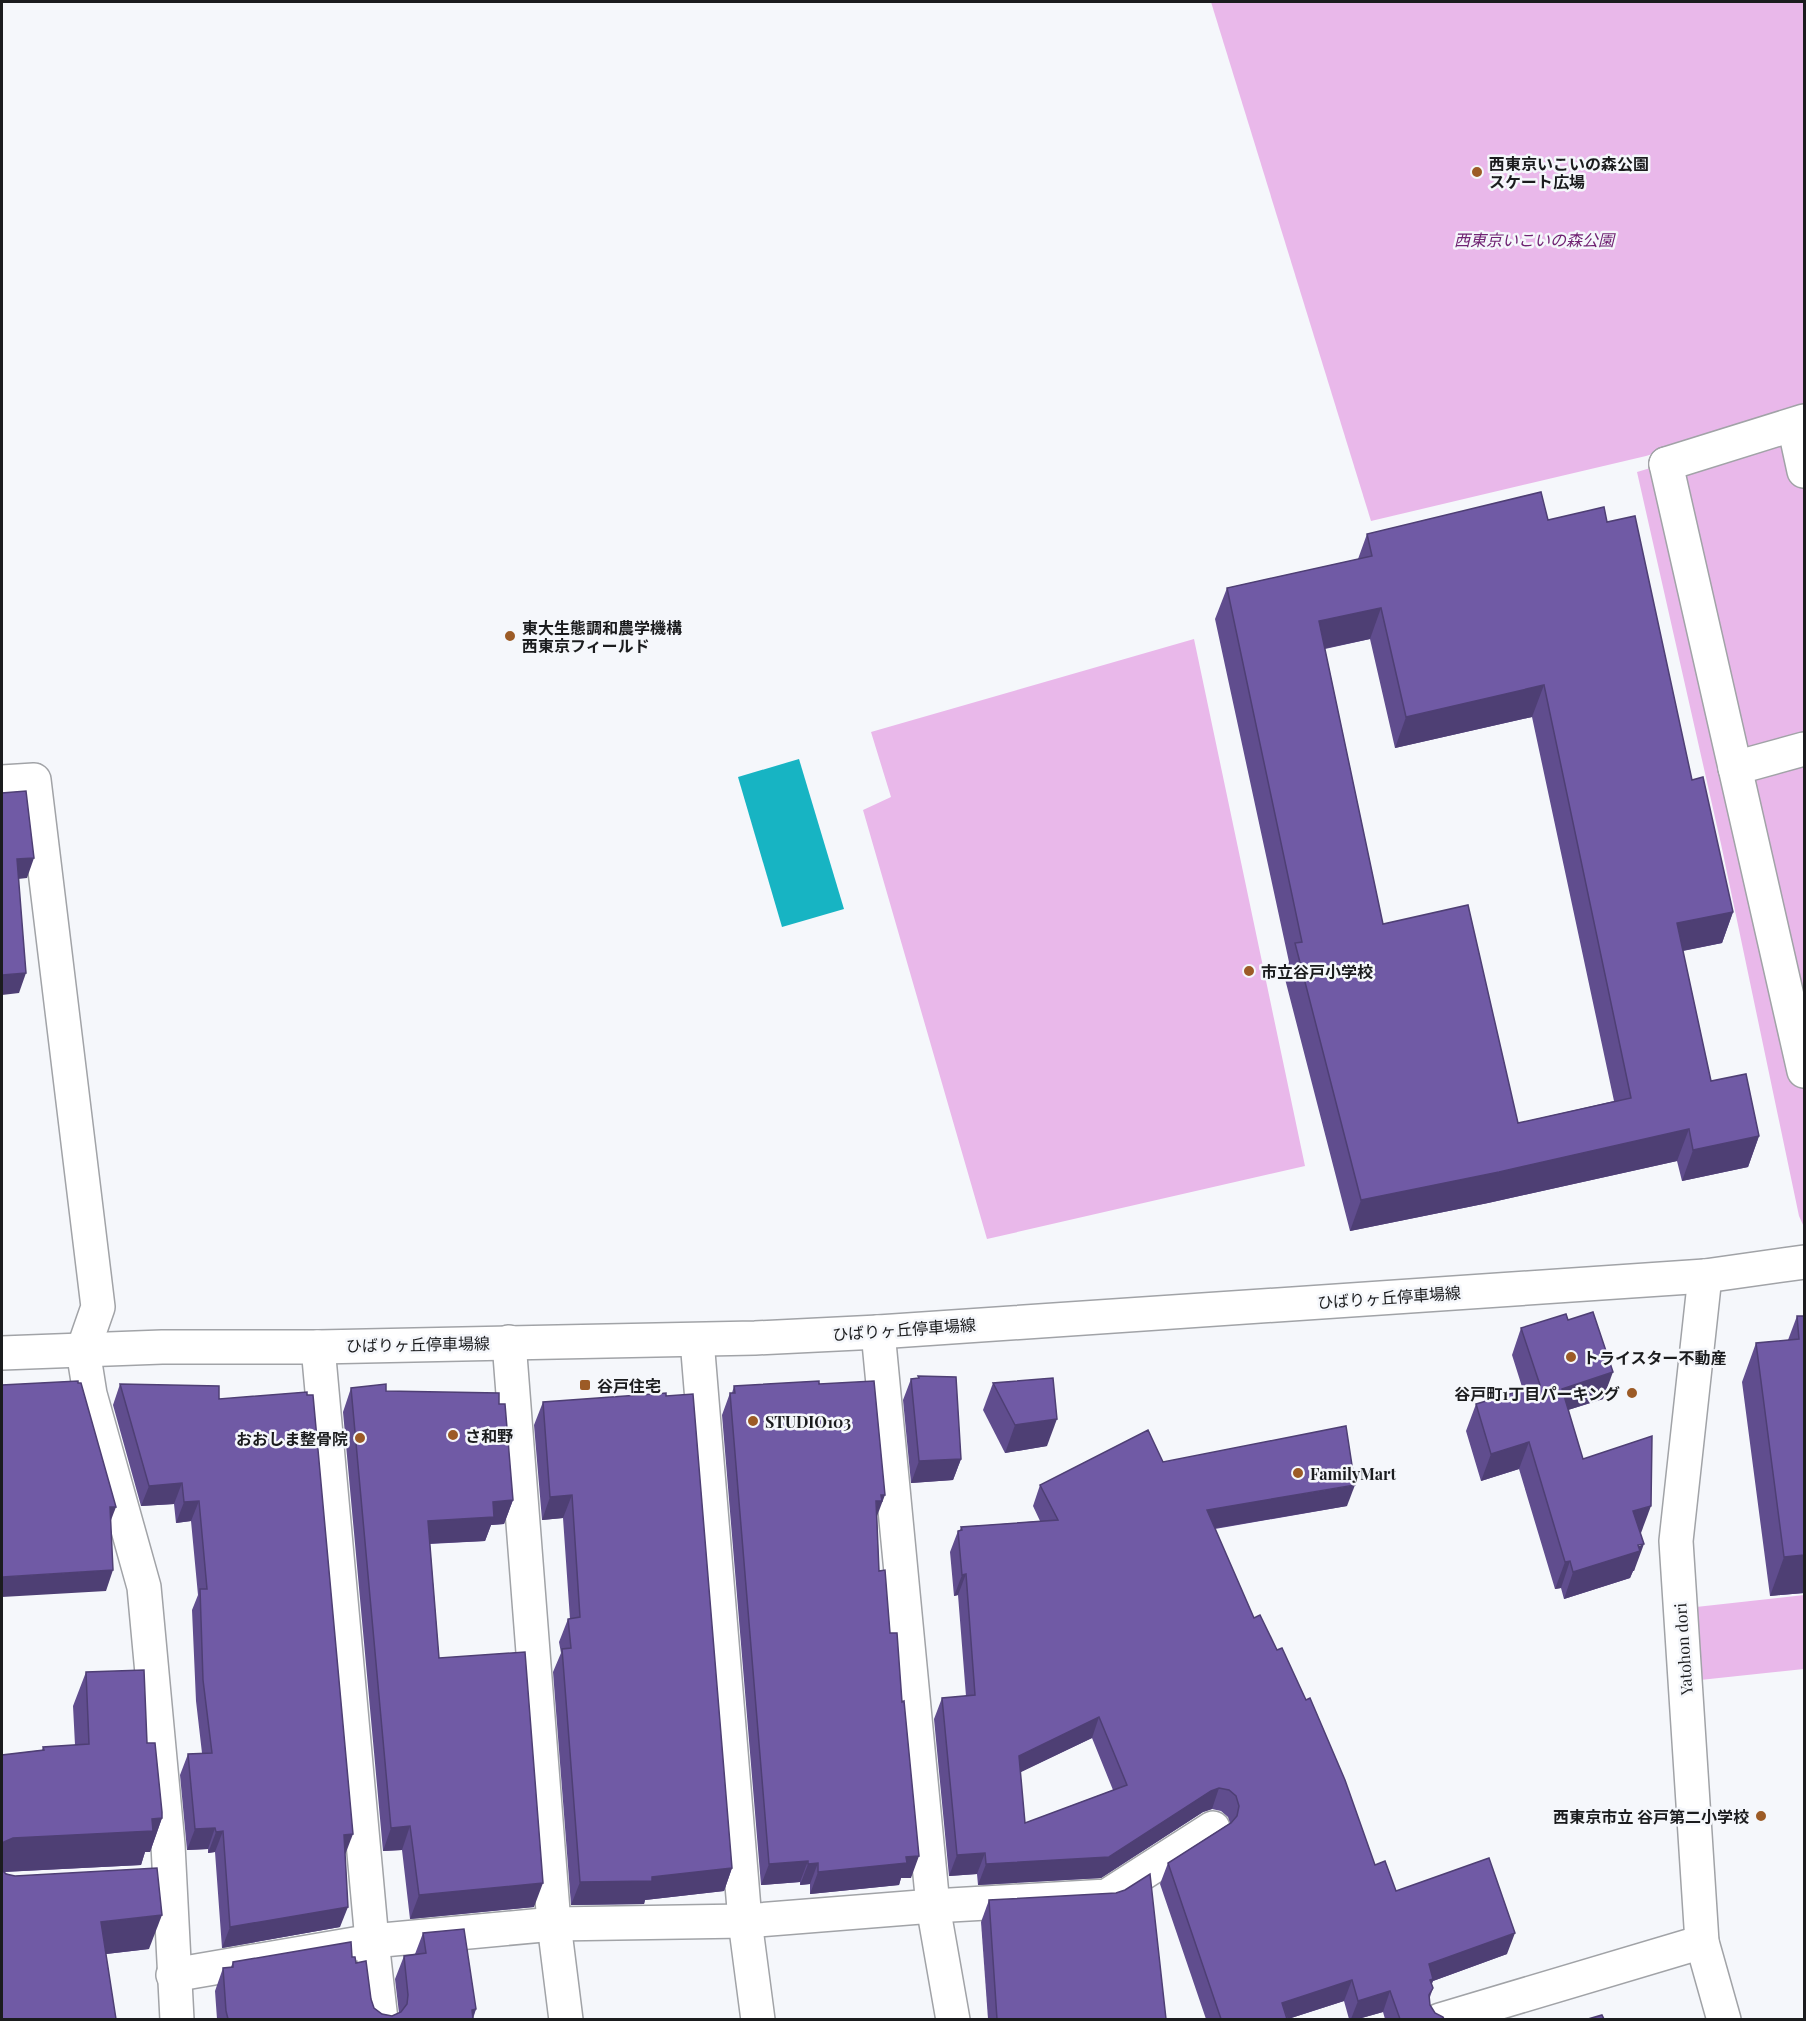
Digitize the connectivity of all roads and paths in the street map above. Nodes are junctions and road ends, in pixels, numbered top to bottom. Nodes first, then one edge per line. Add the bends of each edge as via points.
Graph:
1 (1799, 423) edge
2 (1804, 471) edge
3 (1804, 749) edge
4 (1735, 768) junction
5 (2, 782) edge
6 (1804, 1071) edge
7 (1804, 1262) edge
8 (1705, 1276) junction
9 (878, 1332) junction
10 (697, 1340) junction
11 (508, 1342) junction
12 (318, 1347) junction
13 (83, 1350) junction
14 (2, 1353) edge
15 (1213, 1828) dead end
16 (171, 1882) junction
17 (137, 1883) edge
18 (933, 1906) junction
19 (745, 1921) junction
20 (554, 1924) junction
21 (372, 1941) junction
22 (1702, 1942) junction
23 (173, 1975) junction
24 (177, 2019) edge
25 (381, 2019) edge
26 (566, 2019) edge
27 (758, 2019) edge
28 (953, 2019) edge
29 (1440, 2019) edge
30 (1724, 2019) edge

1 - 2 street
1 - 4 street via 1666,464
3 - 4 street
4 - 6 street
5 - 13 street via 34,780 98,1307
7 - 8 street, ひばりヶ丘停車場線
8 - 9 street, ひばりヶ丘停車場線
8 - 22 street, Yatohon dori via 1676,1541
9 - 10 street, ひばりヶ丘停車場線
9 - 18 street
10 - 11 street, ひばりヶ丘停車場線
10 - 19 street
11 - 12 street, ひばりヶ丘停車場線
11 - 20 street
12 - 13 street, ひばりヶ丘停車場線
12 - 21 street
13 - 14 street, ひばりヶ丘停車場線
13 - 16 street via 90,1394 144,1587
15 - 18 street via 1107,1896
16 - 17 street
16 - 23 street
18 - 19 street
18 - 28 street
19 - 20 street
19 - 27 street
20 - 21 street
20 - 26 street
21 - 23 street
21 - 25 street
22 - 29 street
22 - 30 street, Yatohon dori
23 - 24 street

